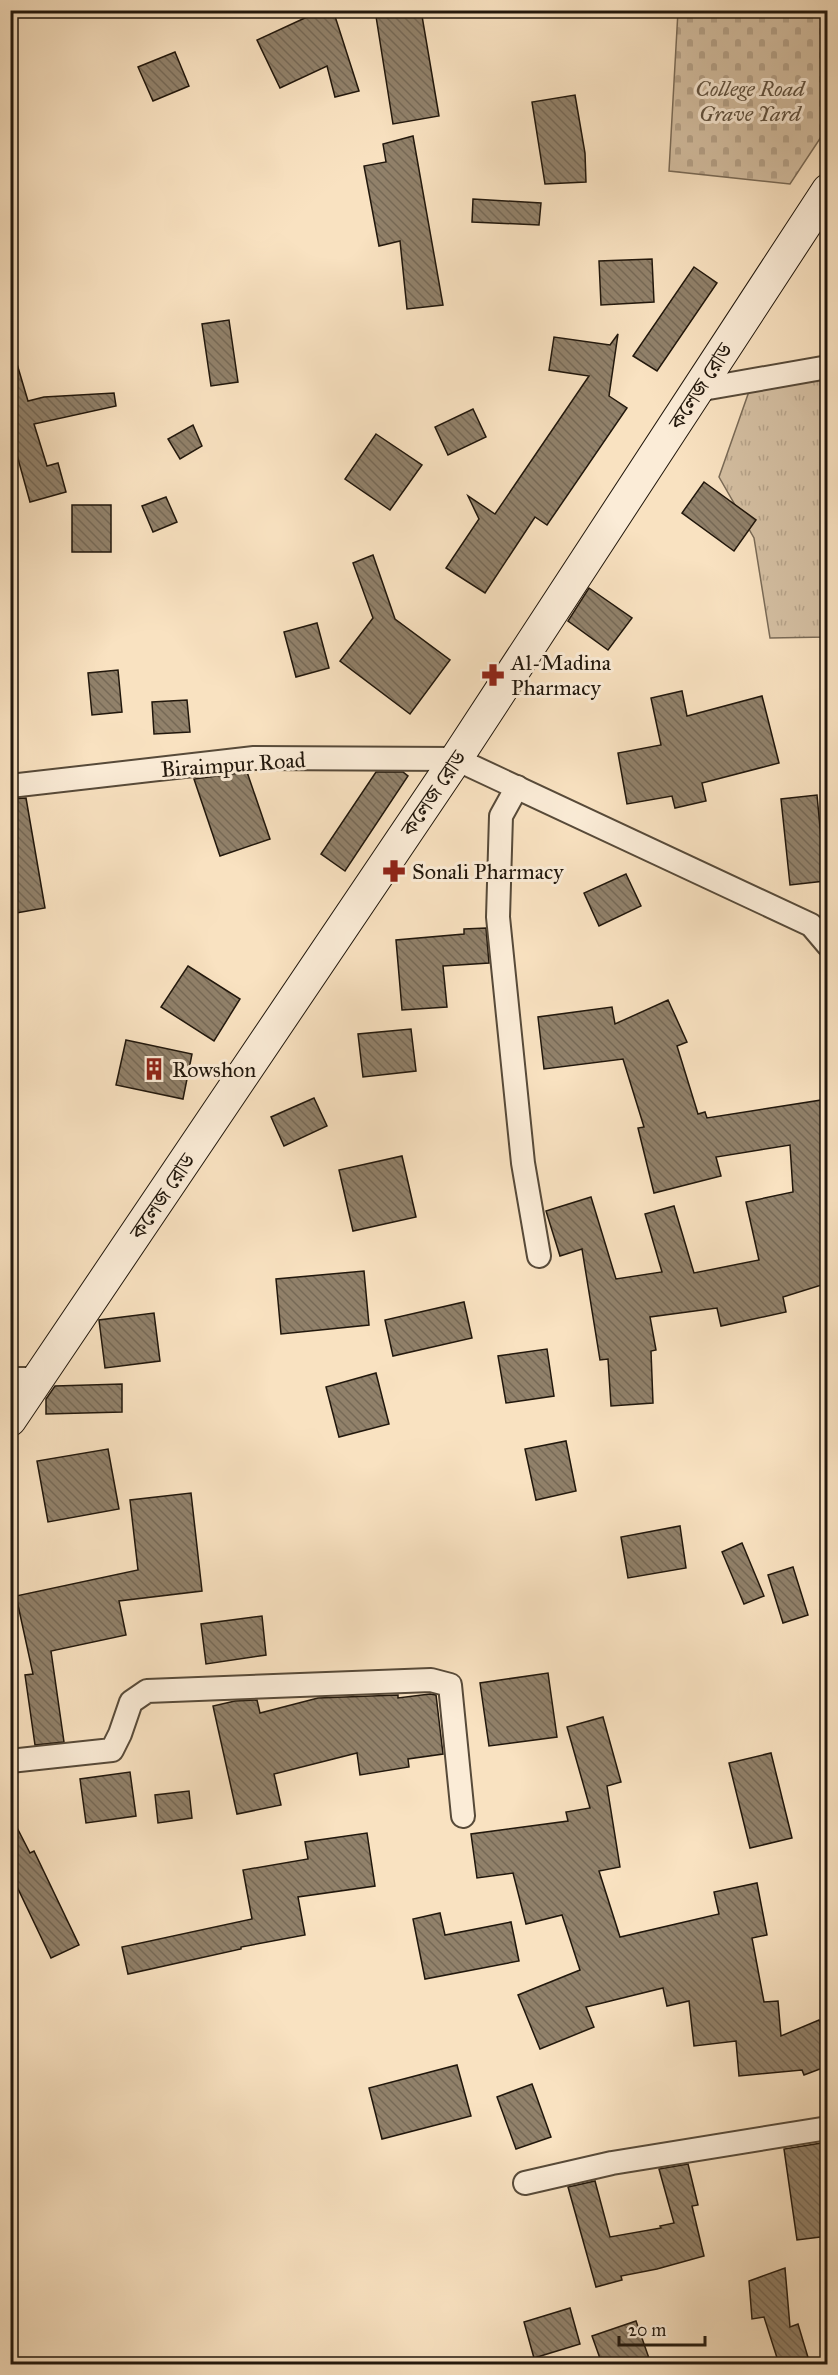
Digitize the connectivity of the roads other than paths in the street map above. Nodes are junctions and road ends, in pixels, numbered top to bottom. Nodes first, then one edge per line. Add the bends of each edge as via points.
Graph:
1 (828, 190) edge
2 (828, 367) edge
3 (698, 390) junction
4 (456, 759) junction
5 (10, 786) edge
6 (517, 787) junction
7 (828, 945) edge
8 (539, 1257) dead end
9 (25, 1379) edge
10 (10, 1420) edge
11 (10, 1761) edge
12 (463, 1816) dead end
13 (828, 2128) edge
14 (525, 2183) dead end

1 - 3 main road, কলেজ রোড
2 - 3 street
3 - 4 main road, কলেজ রোড
4 - 5 street, Biraimpur Road via 254,758
4 - 6 street
4 - 9 main road, কলেজ রোড
6 - 7 street via 811,925
6 - 8 street via 501,816 498,917 523,1163
9 - 10 main road, কলেজ রোড
11 - 12 street via 112,1750 132,1702 147,1691 431,1680 450,1686
13 - 14 street via 612,2163

